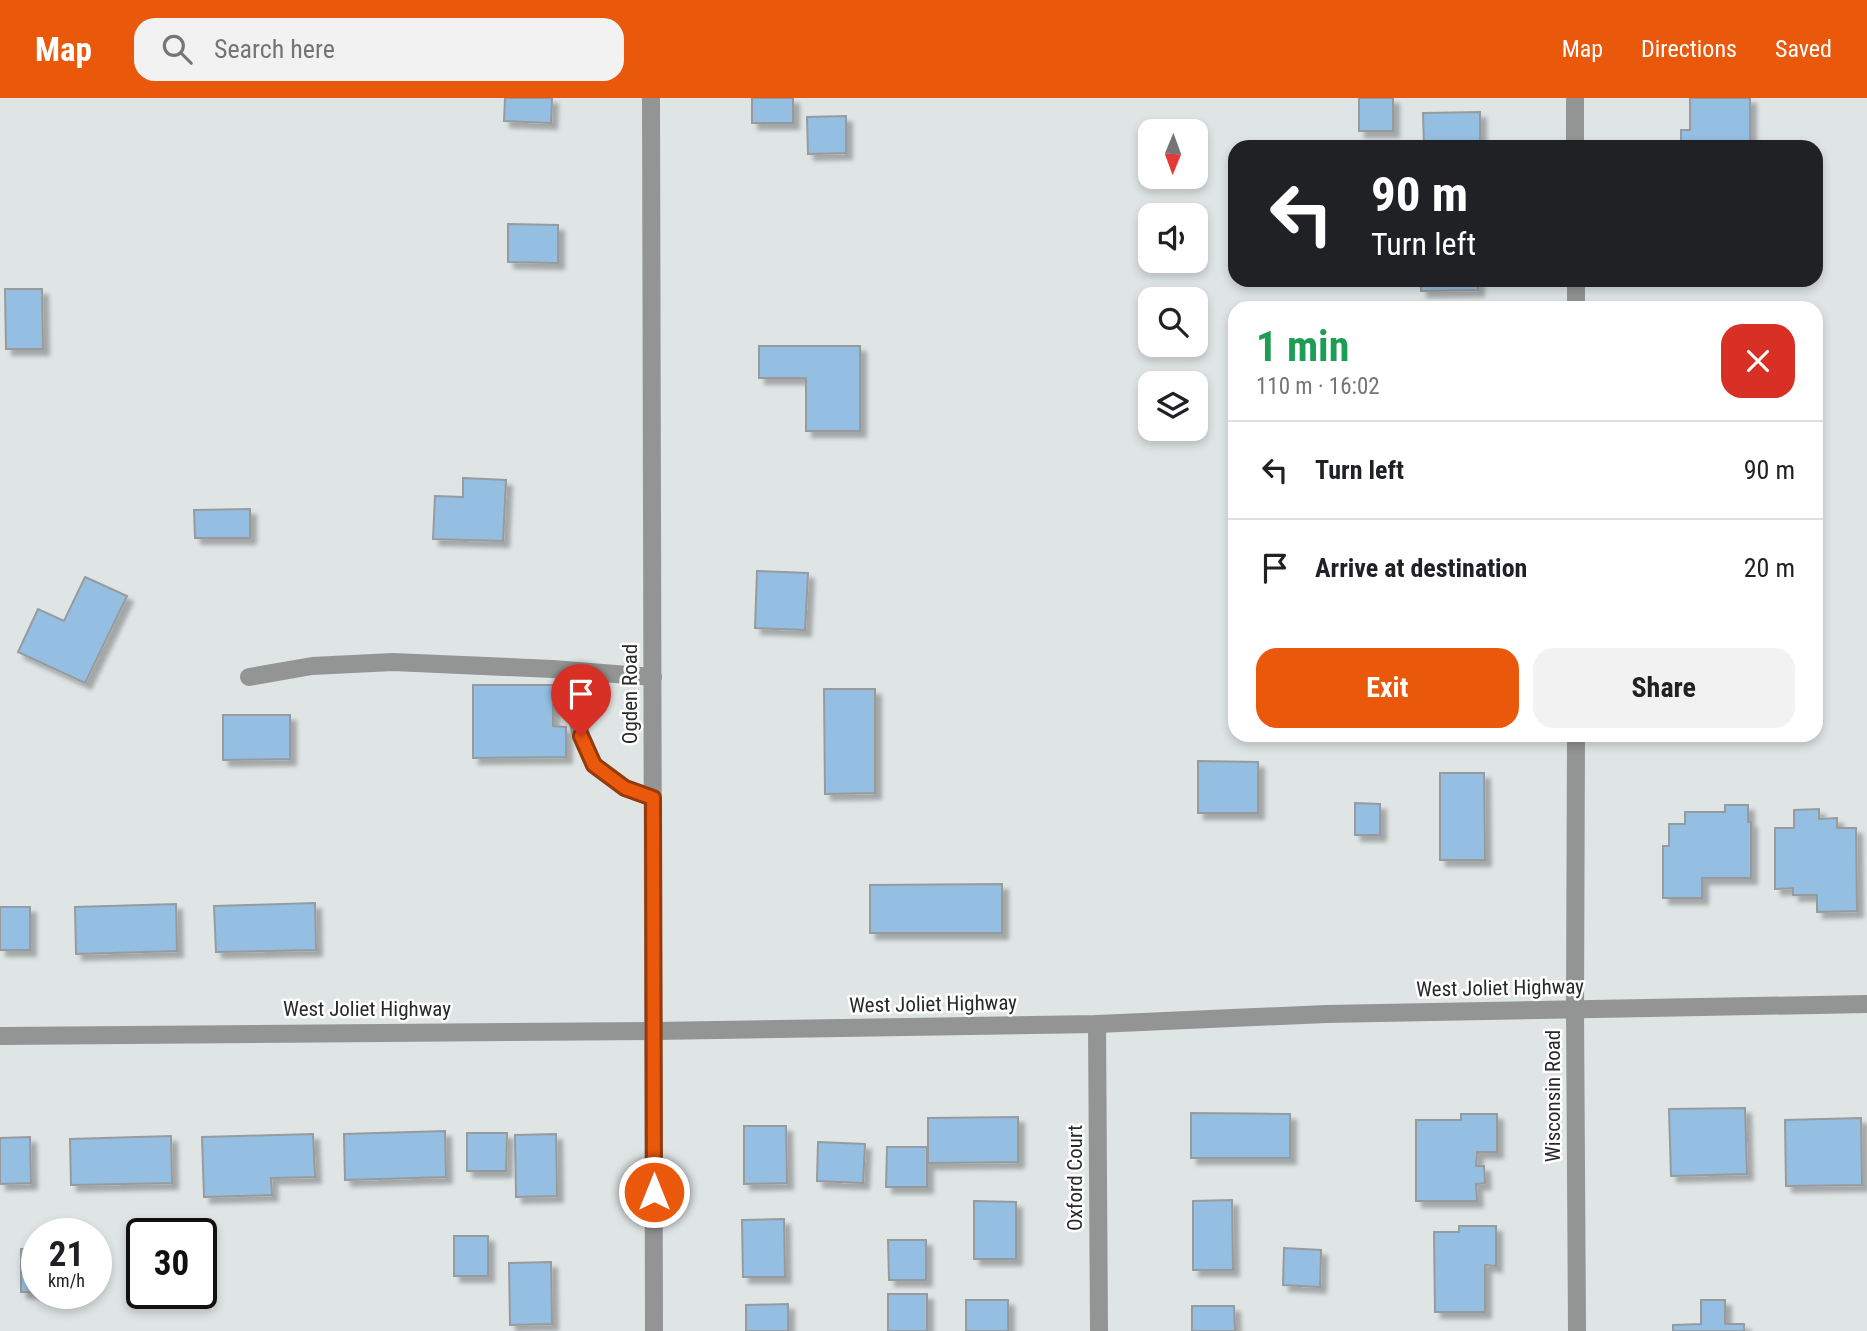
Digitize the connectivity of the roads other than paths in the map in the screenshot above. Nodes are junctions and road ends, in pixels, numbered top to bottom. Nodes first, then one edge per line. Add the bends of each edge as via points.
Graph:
1 (651, 98) edge
2 (1575, 98) edge
3 (1575, 140) edge
4 (575, 671) junction
5 (249, 677) dead end
6 (653, 677) junction
7 (1576, 742) edge
8 (653, 798) junction
9 (1867, 1004) edge
10 (1575, 1010) junction
11 (1097, 1024) junction
12 (654, 1031) junction
13 (0, 1036) edge
14 (654, 1331) edge
15 (1099, 1331) edge
16 (1577, 1331) edge

1 - 6 street, Ogden Road
2 - 3 street
4 - 5 street via 393,662 312,666
4 - 6 street
4 - 8 street via 573,705 594,765 625,788
6 - 8 street, Ogden Road
7 - 10 street, Wisconsin Road
8 - 12 street, Ogden Road
9 - 10 street, West Joliet Highway
10 - 11 street, West Joliet Highway
10 - 16 street, Wisconsin Road
11 - 12 street, West Joliet Highway
11 - 15 street, Oxford Court
12 - 13 street, West Joliet Highway
12 - 14 street, Ogden Road

